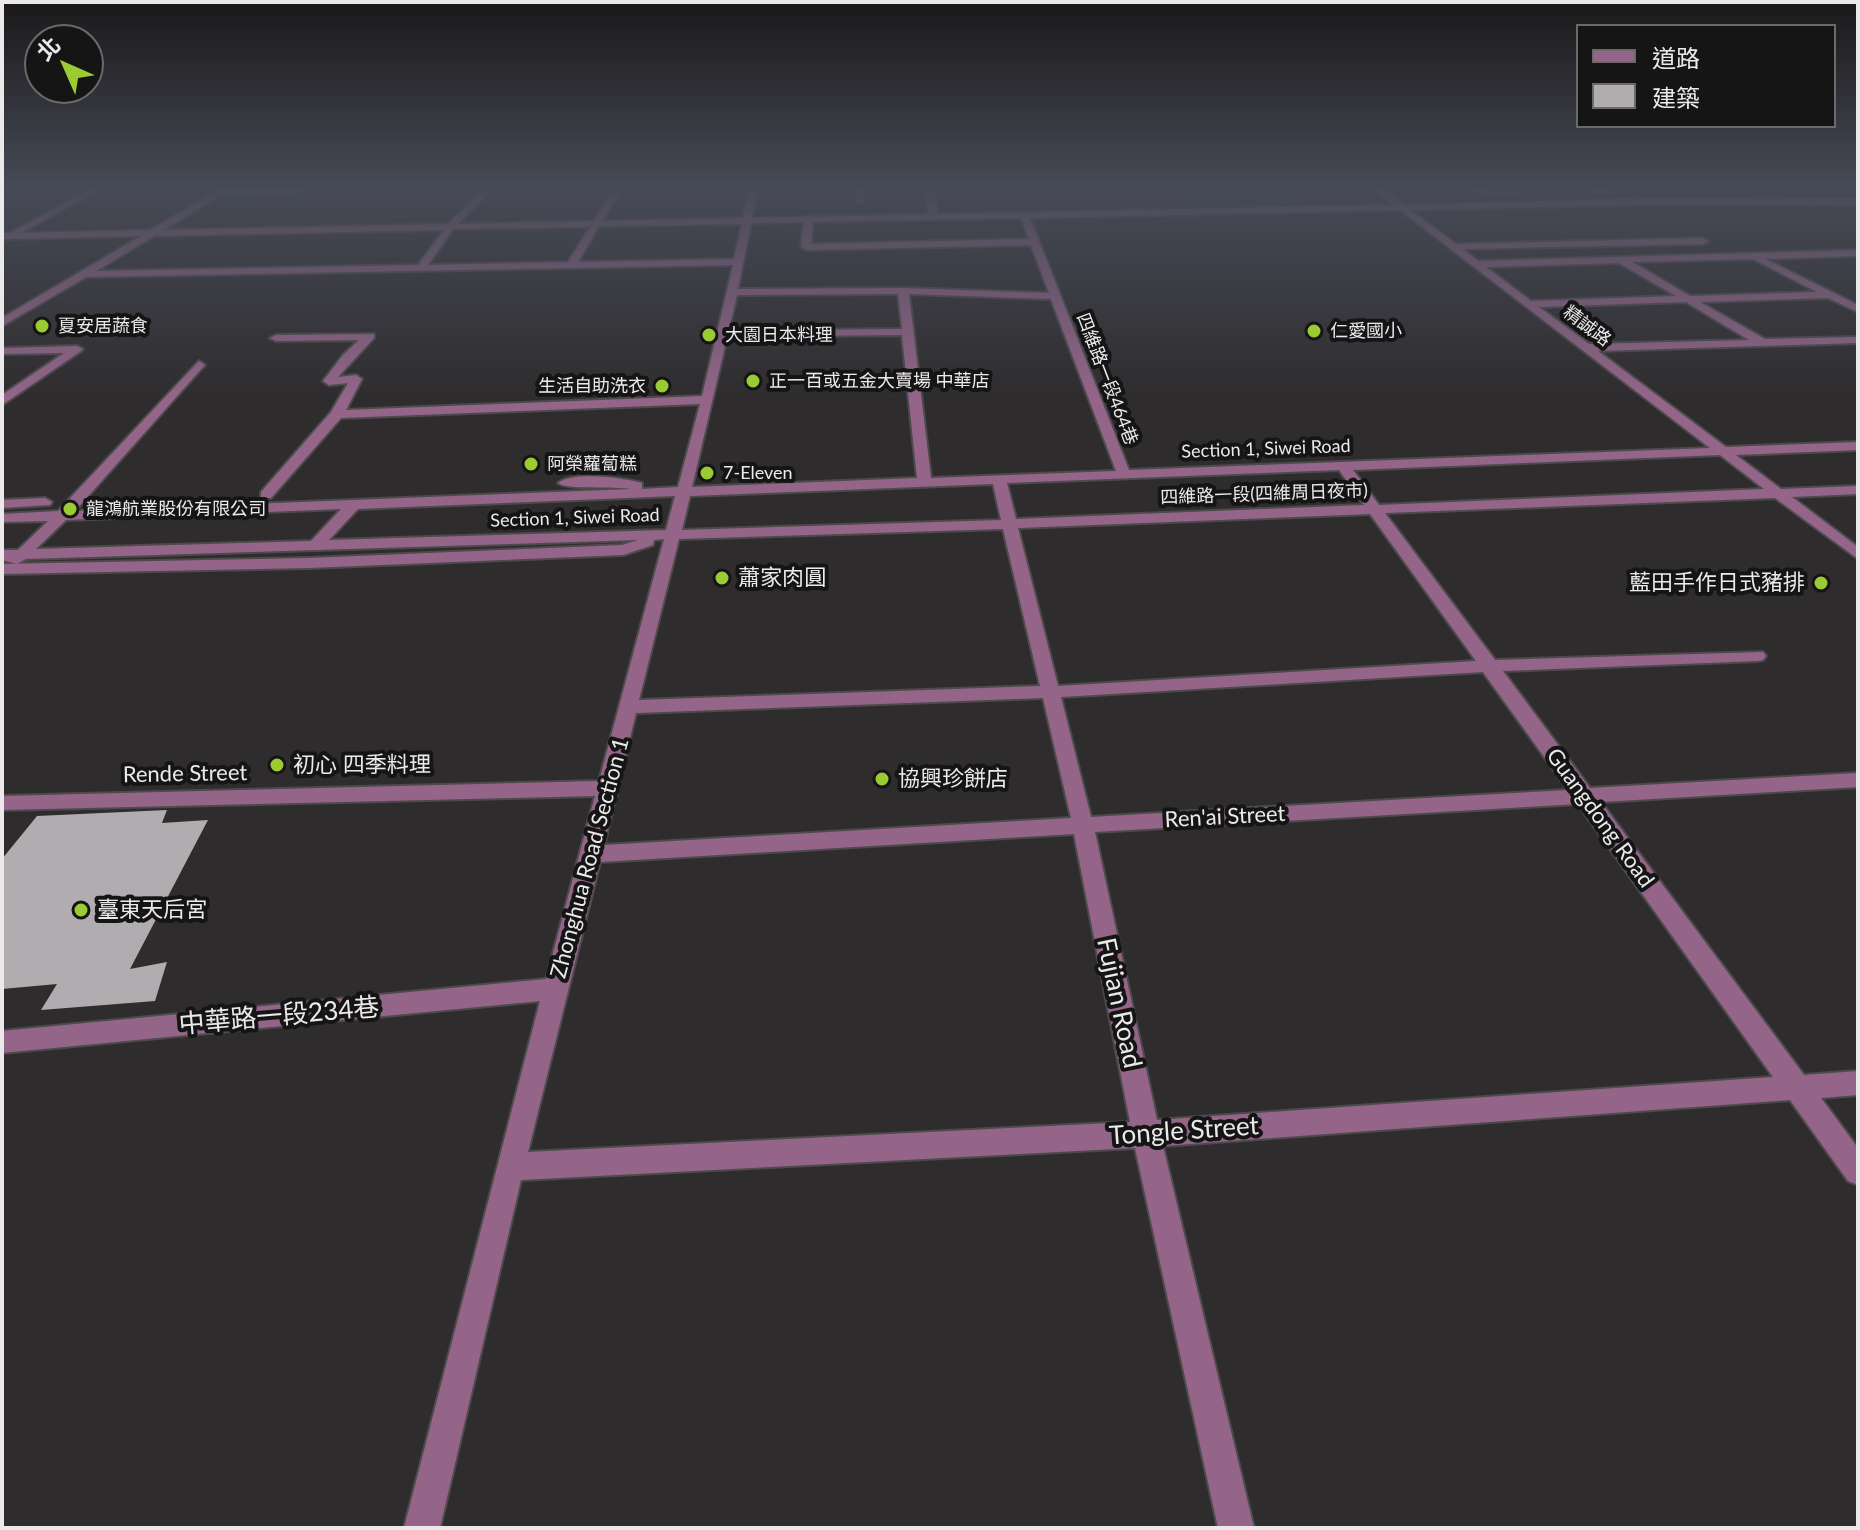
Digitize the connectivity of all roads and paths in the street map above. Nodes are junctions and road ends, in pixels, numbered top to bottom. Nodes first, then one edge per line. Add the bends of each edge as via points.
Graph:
1 (108, 258) edge
2 (428, 258) edge
3 (576, 258) edge
4 (740, 258) edge
5 (1041, 258) edge
6 (1466, 258) edge
7 (1692, 258) edge
8 (1757, 258) edge
9 (1621, 260) junction
10 (739, 262) junction
11 (1474, 264) junction
12 (571, 266) junction
13 (420, 269) junction
14 (81, 274) junction
15 (903, 291) junction
16 (733, 292) junction
17 (1831, 295) junction
18 (1056, 296) junction
19 (1690, 300) junction
20 (1528, 304) junction
21 (1858, 309) edge
22 (2, 323) edge
23 (908, 332) junction
24 (788, 333) dead end
25 (276, 338) dead end
26 (1858, 340) edge
27 (1763, 343) junction
28 (1585, 348) junction
29 (2, 351) edge
30 (199, 365) dead end
31 (707, 400) junction
32 (2, 401) edge
33 (337, 414) junction
34 (1858, 446) edge
35 (1724, 452) junction
36 (1342, 465) junction
37 (1124, 474) junction
38 (999, 480) junction
39 (925, 483) junction
40 (1858, 490) edge
41 (678, 493) junction
42 (1778, 493) junction
43 (266, 495) junction
44 (76, 501) junction
45 (2, 504) edge
46 (354, 504) junction
47 (1374, 509) junction
48 (63, 515) junction
49 (2, 518) edge
50 (1011, 524) junction
51 (671, 535) junction
52 (316, 545) junction
53 (22, 554) junction
54 (1858, 554) edge
55 (3, 566) edge
56 (1757, 656) dead end
57 (1488, 666) junction
58 (1051, 692) junction
59 (629, 707) junction
60 (1858, 780) edge
61 (609, 788) junction
62 (1584, 796) junction
63 (2, 803) edge
64 (1083, 826) junction
65 (591, 854) junction
66 (556, 989) junction
67 (2, 1042) edge
68 (1858, 1083) edge
69 (1797, 1088) junction
70 (1146, 1134) junction
71 (510, 1167) junction
72 (1858, 1171) edge
73 (422, 1528) edge
74 (1236, 1528) edge

1 - 14 street
2 - 13 street
3 - 12 street
4 - 10 street, Zhonghua Road Section 1
5 - 18 street, 四維路一段464巷
6 - 11 street, 精誠路
7 - 9 street
8 - 17 street
9 - 11 street
9 - 19 street
10 - 12 street
10 - 16 street, Zhonghua Road Section 1
11 - 20 street, 精誠路
12 - 13 street
13 - 14 street
14 - 22 street
15 - 16 street
15 - 18 street
15 - 23 street
16 - 31 street, Zhonghua Road Section 1
17 - 19 street
17 - 21 street
18 - 37 street, 四維路一段464巷
19 - 20 street
19 - 27 street
20 - 28 street, 精誠路
23 - 24 street
23 - 39 street
25 - 33 street via 370,336 329,381 356,379
26 - 27 street
27 - 28 street
28 - 35 street, 精誠路
29 - 32 street via 77,349
30 - 44 street
31 - 33 street
31 - 41 street, Zhonghua Road Section 1
33 - 43 street
34 - 35 street, Section 1, Siwei Road
35 - 36 street, Section 1, Siwei Road
35 - 42 street, 精誠路
36 - 37 street, Section 1, Siwei Road
36 - 47 street, Guangdong Road
37 - 38 street, Section 1, Siwei Road
38 - 39 street, Section 1, Siwei Road
38 - 50 street, Fujian Road
39 - 41 street, Section 1, Siwei Road
40 - 42 street, 四維路一段(四維周日夜市)
41 - 43 street, Section 1, Siwei Road via 610,481
41 - 46 street, Section 1, Siwei Road
41 - 51 street, Zhonghua Road Section 1
42 - 47 street, 四維路一段(四維周日夜市)
42 - 54 street, 精誠路
43 - 44 street, Section 1, Siwei Road
44 - 45 street, Section 1, Siwei Road
44 - 48 street
46 - 48 street, Section 1, Siwei Road
46 - 52 street
47 - 50 street, 四維路一段(四維周日夜市)
47 - 57 street, Guangdong Road
48 - 49 street, Section 1, Siwei Road
48 - 53 street
50 - 51 street, 四維路一段(四維周日夜市)
50 - 58 street, Fujian Road
51 - 52 street, Section 1, Siwei Road
51 - 55 street, Section 1, Siwei Road via 623,550 309,563
51 - 59 street, Zhonghua Road Section 1
52 - 53 street, Section 1, Siwei Road
53 - 55 street, Section 1, Siwei Road
56 - 57 street
57 - 58 street
57 - 62 street, Guangdong Road
58 - 59 street
58 - 64 street, Fujian Road
59 - 61 street, Zhonghua Road Section 1
60 - 62 street, Ren'ai Street
61 - 63 street, Rende Street
61 - 65 street, Zhonghua Road Section 1
62 - 64 street, Ren'ai Street
62 - 69 street, Guangdong Road
64 - 65 street, Ren'ai Street
64 - 70 street, Fujian Road
65 - 66 street, Zhonghua Road Section 1
66 - 67 street, 中華路一段234巷
66 - 71 street, Zhonghua Road Section 1
68 - 69 street, Tongle Street
69 - 70 street, Tongle Street
69 - 72 street, Guangdong Road
70 - 71 street, Tongle Street
70 - 74 street, Fujian Road
71 - 73 street, Zhonghua Road Section 1

